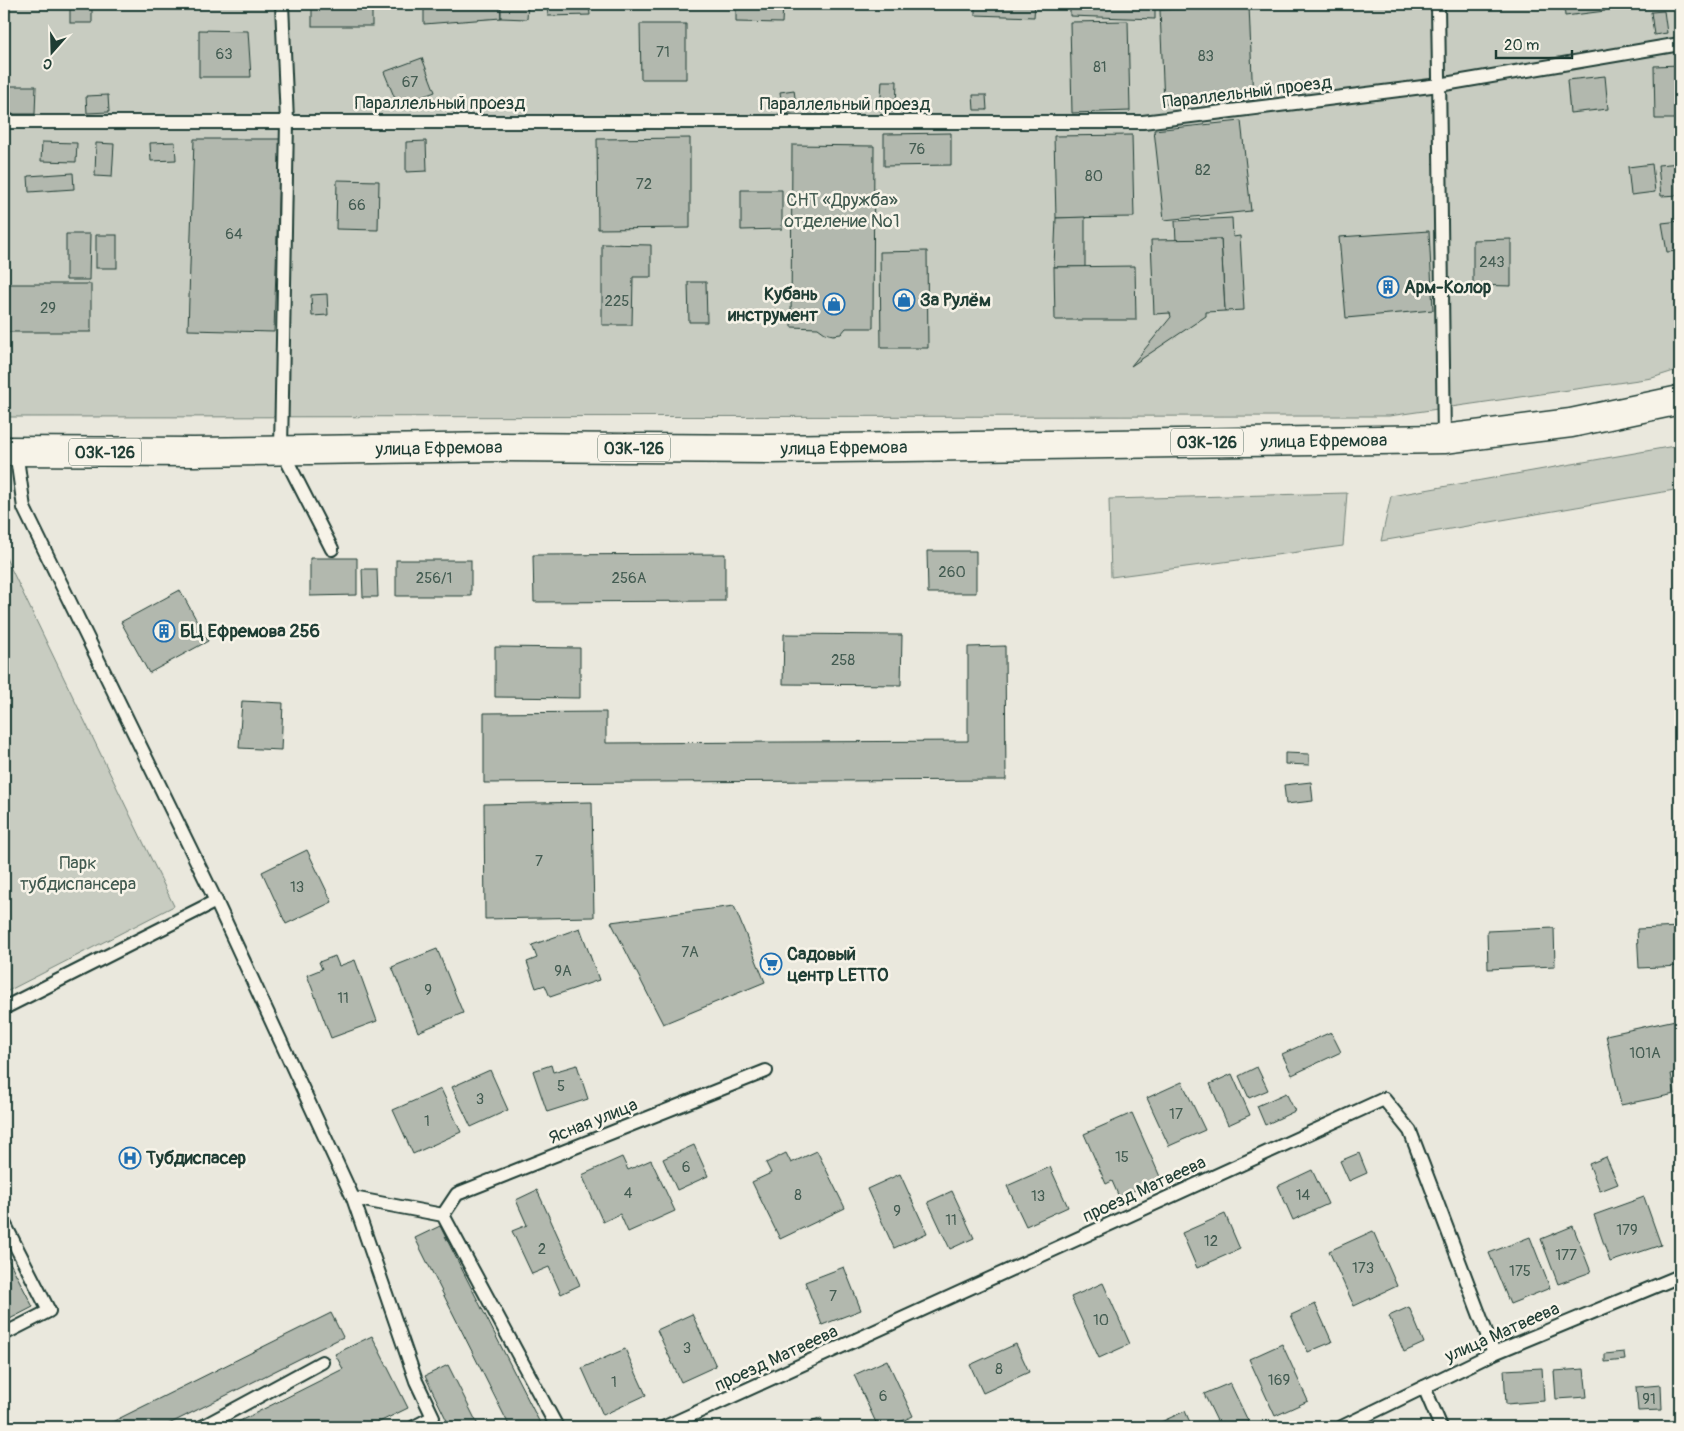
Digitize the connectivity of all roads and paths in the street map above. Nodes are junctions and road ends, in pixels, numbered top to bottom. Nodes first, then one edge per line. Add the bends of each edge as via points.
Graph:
1 (282, 4) edge
2 (1438, 4) edge
3 (1680, 44) edge
4 (1439, 85) junction
5 (287, 121) junction
6 (4, 122) edge
7 (1680, 400) edge
8 (1444, 439) junction
9 (281, 449) junction
10 (10, 451) edge
11 (332, 549) dead end
12 (216, 901) junction
13 (4, 1008) edge
14 (766, 1071) dead end
15 (353, 1198) junction
16 (443, 1214) junction
17 (4, 1222) edge
18 (1680, 1276) edge
19 (4, 1334) edge
20 (1494, 1353) junction
21 (322, 1362) dead end
22 (1424, 1387) junction
23 (202, 1427) edge
24 (414, 1427) edge
25 (557, 1427) edge
26 (665, 1427) edge
27 (1342, 1427) edge
28 (1441, 1427) edge

1 - 5 lane
2 - 4 lane
3 - 4 lane, Параллельный проезд
4 - 5 lane, Параллельный проезд via 1143,122
4 - 8 lane
5 - 6 lane, Параллельный проезд
5 - 9 lane
7 - 8 main road, улица Ефремова / 03К-126 via 1571,423
8 - 9 main road, улица Ефремова / 03К-126 via 769,449
9 - 10 main road, улица Ефремова / 03К-126
9 - 11 lane
10 - 12 lane via 24,508
12 - 13 lane
12 - 15 lane
14 - 16 lane, Ясная улица via 457,1194
15 - 16 lane
15 - 24 lane via 416,1381 433,1417
16 - 25 lane
17 - 19 lane via 49,1311
18 - 20 lane, улица Матвеева
20 - 22 lane, улица Матвеева
20 - 26 lane, проезд Матвеева via 1410,1131 1384,1099
21 - 23 lane
22 - 27 lane, улица Матвеева
22 - 28 lane

